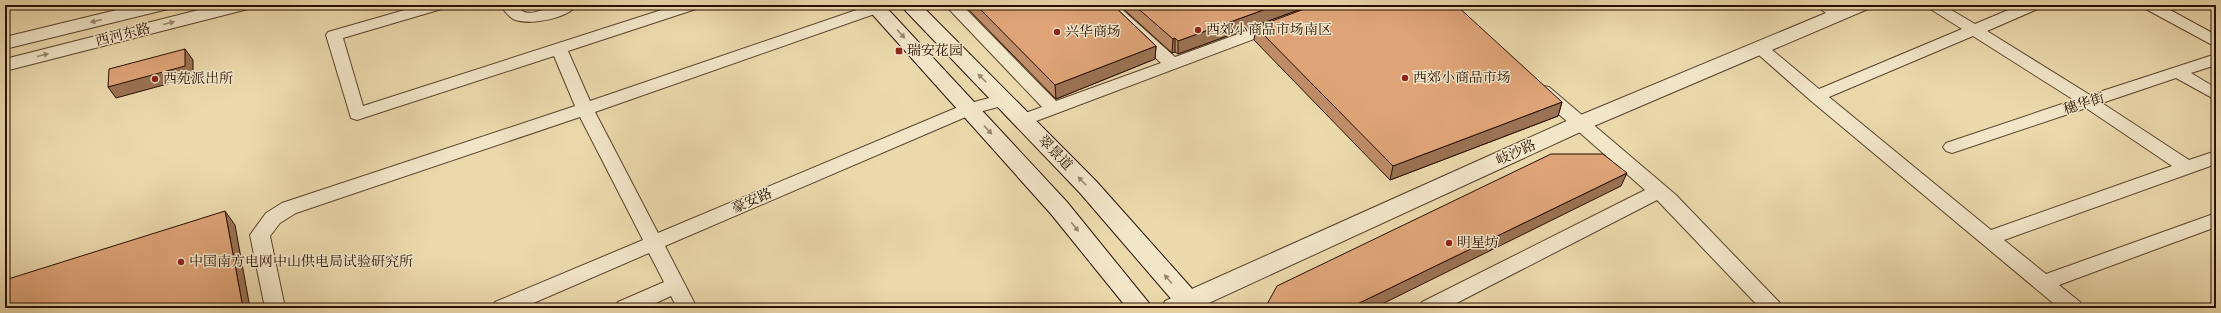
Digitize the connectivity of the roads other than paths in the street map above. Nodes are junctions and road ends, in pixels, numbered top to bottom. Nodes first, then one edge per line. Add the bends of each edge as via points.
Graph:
1 (161, 5) edge
2 (241, 5) edge
3 (439, 5) edge
4 (508, 5) edge
5 (569, 5) edge
6 (694, 5) edge
7 (910, 5) edge
8 (953, 5) edge
9 (1108, 5) edge
10 (1861, 5) edge
11 (1932, 5) edge
12 (2034, 5) edge
13 (2150, 5) edge
14 (876, 6) edge
15 (1831, 10) edge
16 (1294, 18) edge
17 (1974, 29) junction
18 (2216, 42) edge
19 (5, 43) edge
20 (559, 48) junction
21 (1759, 48) junction
22 (2216, 59) edge
23 (1172, 64) junction
24 (5, 65) edge
25 (2178, 72) junction
26 (1534, 83) edge
27 (2216, 95) edge
28 (1816, 96) junction
29 (1004, 100) junction
30 (2090, 102) junction
31 (585, 109) junction
32 (969, 109) junction
33 (1054, 109) junction
34 (1023, 120) junction
35 (1579, 124) junction
36 (1952, 147) dead end
37 (2216, 157) edge
38 (2187, 167) junction
39 (1659, 191) junction
40 (2216, 220) edge
41 (1988, 238) junction
42 (653, 244) junction
43 (2043, 283) junction
44 (675, 286) junction
45 (1185, 306) edge
46 (274, 308) edge
47 (502, 308) edge
48 (625, 308) edge
49 (687, 308) edge
50 (1141, 308) edge
51 (1429, 308) edge
52 (1772, 308) edge
53 (2073, 308) edge

1 -> 19 street, 西河东路
24 -> 2 street, 西河东路
3 - 20 street via 334,35 357,114
4 - 5 street via 516,14 536,17 549,15
6 - 20 street
29 -> 7 street, 翠景道
8 - 33 street
9 - 23 street
10 - 15 street, 岐沙路
11 - 17 street
12 - 17 street
13 - 18 street
14 - 31 street
14 -> 32 street
15 - 21 street, 岐沙路
16 - 23 street
17 - 28 street
17 - 30 street
20 - 31 street
21 - 28 street
21 - 35 street, 岐沙路
22 - 25 street, 穗华街
23 - 33 street
25 - 27 street
25 - 30 street, 穗华街
26 - 35 street
28 - 41 street
29 - 32 street, 豪安路
29 - 34 street, 翠景道
30 - 36 street, 穗华街
30 - 38 street
31 - 42 street
31 - 46 street via 289,208 273,218 260,235
32 - 42 street, 豪安路
32 -> 50 street via 1060,208
33 - 34 street
45 -> 34 street, 翠景道 via 1088,187
35 - 39 street
35 - 45 street, 岐沙路
37 - 38 street
38 - 41 street
39 - 51 street
39 - 52 street
40 - 43 street
41 - 43 street
42 - 44 street
42 - 47 street, 豪安路
43 - 53 street
44 - 48 street
44 - 49 street

